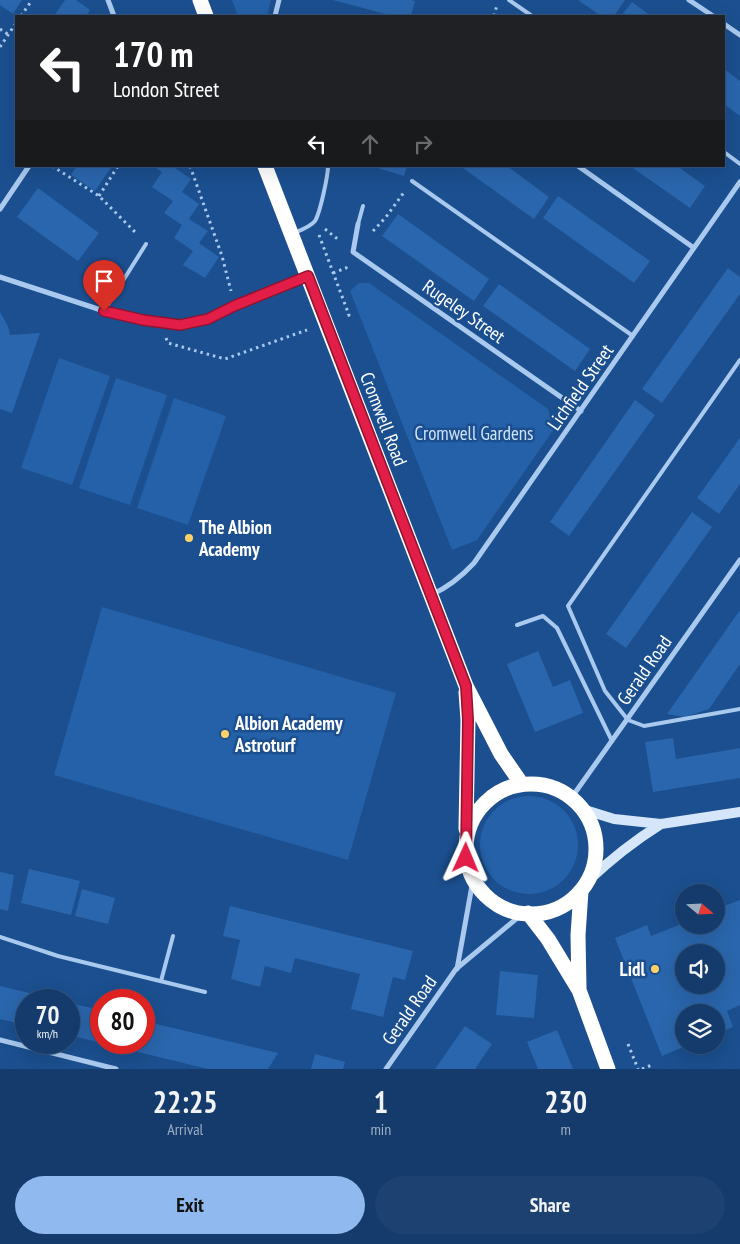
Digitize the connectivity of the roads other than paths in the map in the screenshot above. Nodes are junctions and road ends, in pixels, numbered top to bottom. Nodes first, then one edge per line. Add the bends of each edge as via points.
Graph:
1 (108, 0) edge
2 (200, 0) edge
3 (279, 0) edge
4 (509, 0) edge
5 (689, 0) edge
6 (114, 15) edge
7 (206, 15) edge
8 (275, 15) edge
9 (531, 15) edge
10 (712, 15) edge
11 (725, 25) edge
12 (740, 35) edge
13 (725, 153) edge
14 (740, 164) edge
15 (28, 167) edge
16 (265, 167) edge
17 (328, 167) edge
18 (579, 167) edge
19 (412, 181) road end
20 (740, 182) edge
21 (362, 206) dead end
22 (0, 209) edge
23 (358, 224) joint
24 (292, 234) junction
25 (146, 244) road end
26 (694, 248) junction
27 (308, 276) junction
28 (0, 277) edge
29 (104, 311) junction
30 (633, 336) junction
31 (740, 360) edge
32 (581, 411) junction
33 (740, 560) edge
34 (431, 595) junction
35 (518, 625) dead end
36 (466, 686) junction
37 (740, 709) edge
38 (628, 720) junction
39 (612, 741) junction
40 (521, 784) junction
41 (577, 803) junction
42 (740, 812) edge
43 (661, 824) junction
44 (466, 835) junction
45 (473, 880) junction
46 (585, 886) junction
47 (525, 913) junction
48 (173, 936) dead end
49 (0, 937) edge
50 (456, 969) junction
51 (161, 981) junction
52 (579, 990) junction
53 (205, 992) dead end
54 (0, 1040) edge
55 (116, 1069) edge
56 (386, 1069) edge
57 (608, 1069) edge

1 - 6 street
2 - 7 highway
3 - 8 street
4 - 9 lane
5 - 10 street
11 - 12 street
13 - 14 lane
15 - 22 street
16 - 24 highway, Cromwell Road
17 - 24 lane via 315,220
18 - 26 street
19 - 30 lane
20 - 26 street, Lichfield Street
21 - 23 lane
23 - 32 street, Rugeley Street via 354,252
24 - 27 highway, Cromwell Road
25 - 29 lane
26 - 30 street, Lichfield Street
27 - 29 street via 208,319 180,325
27 - 34 highway, Cromwell Road
28 - 29 street
30 - 32 street, Lichfield Street
31 - 38 lane via 568,606 605,691
32 - 34 street, Lichfield Street via 474,563 461,578
33 - 38 street, Gerald Road
34 - 36 highway, Cromwell Road
35 - 39 lane via 543,616 557,628
36 - 40 highway, Cromwell Road via 501,754
36 - 44 highway, Cromwell Road
37 - 38 lane via 644,726
38 - 39 street, Gerald Road
39 - 41 street, Gerald Road
40 - 41 highway via 552,786
40 - 44 highway via 500,791 475,814
41 - 43 street via 614,819
41 - 46 highway via 587,815 595,836 595,859
42 - 43 street
43 - 46 street via 609,860
44 - 45 highway via 466,858
45 - 47 highway via 500,907
45 - 50 street, Gerald Road
46 - 47 highway via 573,898 545,912
46 - 52 highway via 578,935
47 - 50 street, Gerald Road
47 - 52 highway via 548,939
48 - 51 lane
49 - 51 lane via 58,956
50 - 56 street, Gerald Road
51 - 53 lane
52 - 57 highway
54 - 55 street

